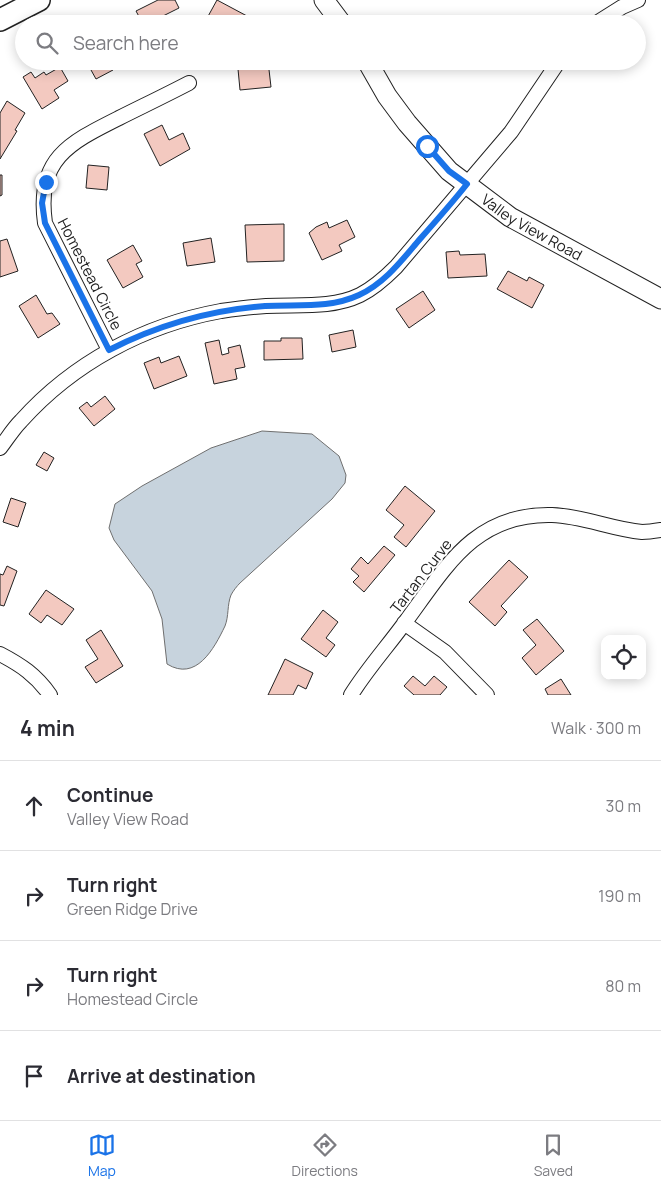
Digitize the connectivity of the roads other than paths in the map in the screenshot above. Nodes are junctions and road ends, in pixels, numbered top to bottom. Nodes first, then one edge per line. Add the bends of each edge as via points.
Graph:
1 (39, 0) edge
2 (324, 0) edge
3 (638, 0) edge
4 (335, 15) edge
5 (610, 15) edge
6 (0, 20) edge
7 (372, 70) edge
8 (553, 70) edge
9 (189, 83) dead end
10 (467, 184) junction
11 (659, 293) edge
12 (109, 350) junction
13 (0, 448) edge
14 (661, 530) edge
15 (404, 623) junction
16 (0, 654) edge
17 (50, 695) edge
18 (351, 695) edge
19 (487, 695) edge

1 - 6 main road
2 - 4 street
3 - 5 street
7 - 10 street, Valley View Road via 407,123 449,171
8 - 10 street via 511,132
9 - 12 street, Homestead Circle via 68,146 54,162 46,182 42,203 45,223
10 - 11 street, Valley View Road via 510,217
10 - 12 street via 396,267 379,284 358,295 312,306 220,311 175,322
12 - 13 street via 58,385 20,421
14 - 15 street, Tartan Curve via 643,532 552,515 522,516 494,526 469,542 448,563
15 - 18 street, Tartan Curve
15 - 19 street via 445,652
16 - 17 street via 22,666 42,683

